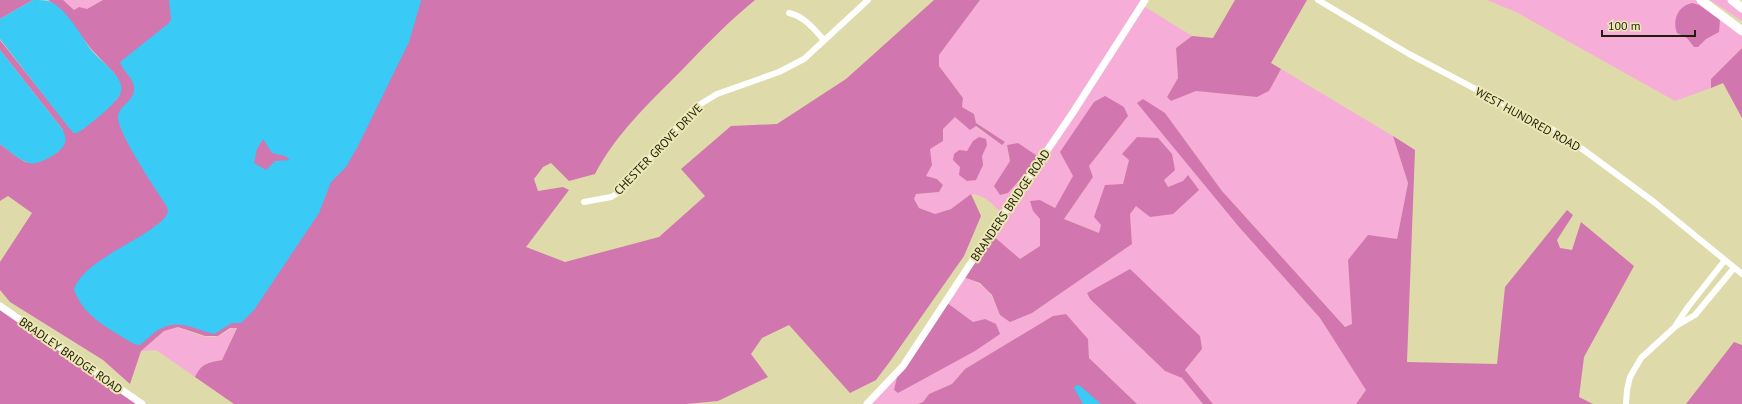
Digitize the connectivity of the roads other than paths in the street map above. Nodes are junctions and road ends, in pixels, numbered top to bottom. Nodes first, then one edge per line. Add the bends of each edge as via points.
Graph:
1 (868, 0) edge
2 (1145, 0) edge
3 (1318, 0) edge
4 (1701, 0) edge
5 (1732, 0) edge
6 (1742, 8) edge
7 (789, 13) dead end
8 (1742, 31) edge
9 (824, 40) junction
10 (584, 202) dead end
11 (1725, 260) junction
12 (1734, 268) junction
13 (1742, 274) edge
14 (0, 306) edge
15 (1676, 326) junction
16 (142, 404) edge
17 (867, 404) edge
18 (1626, 404) edge

1 - 9 street, CHESTER GROVE DRIVE
2 - 17 street, BRANDERS BRIDGE ROAD via 903,366
3 - 11 street, WEST HUNDRED ROAD via 1409,54 1542,124 1581,148 1654,202
4 - 8 main road
5 - 6 main road
7 - 9 street via 806,20
9 - 10 street, CHESTER GROVE DRIVE via 804,59 790,67 705,100 686,116 620,192 611,198
11 - 12 street, WEST HUNDRED ROAD
11 - 15 street
12 - 13 street, WEST HUNDRED ROAD
12 - 15 street via 1695,315
14 - 16 street, BRADLEY BRIDGE ROAD
15 - 18 street via 1636,366 1627,390

